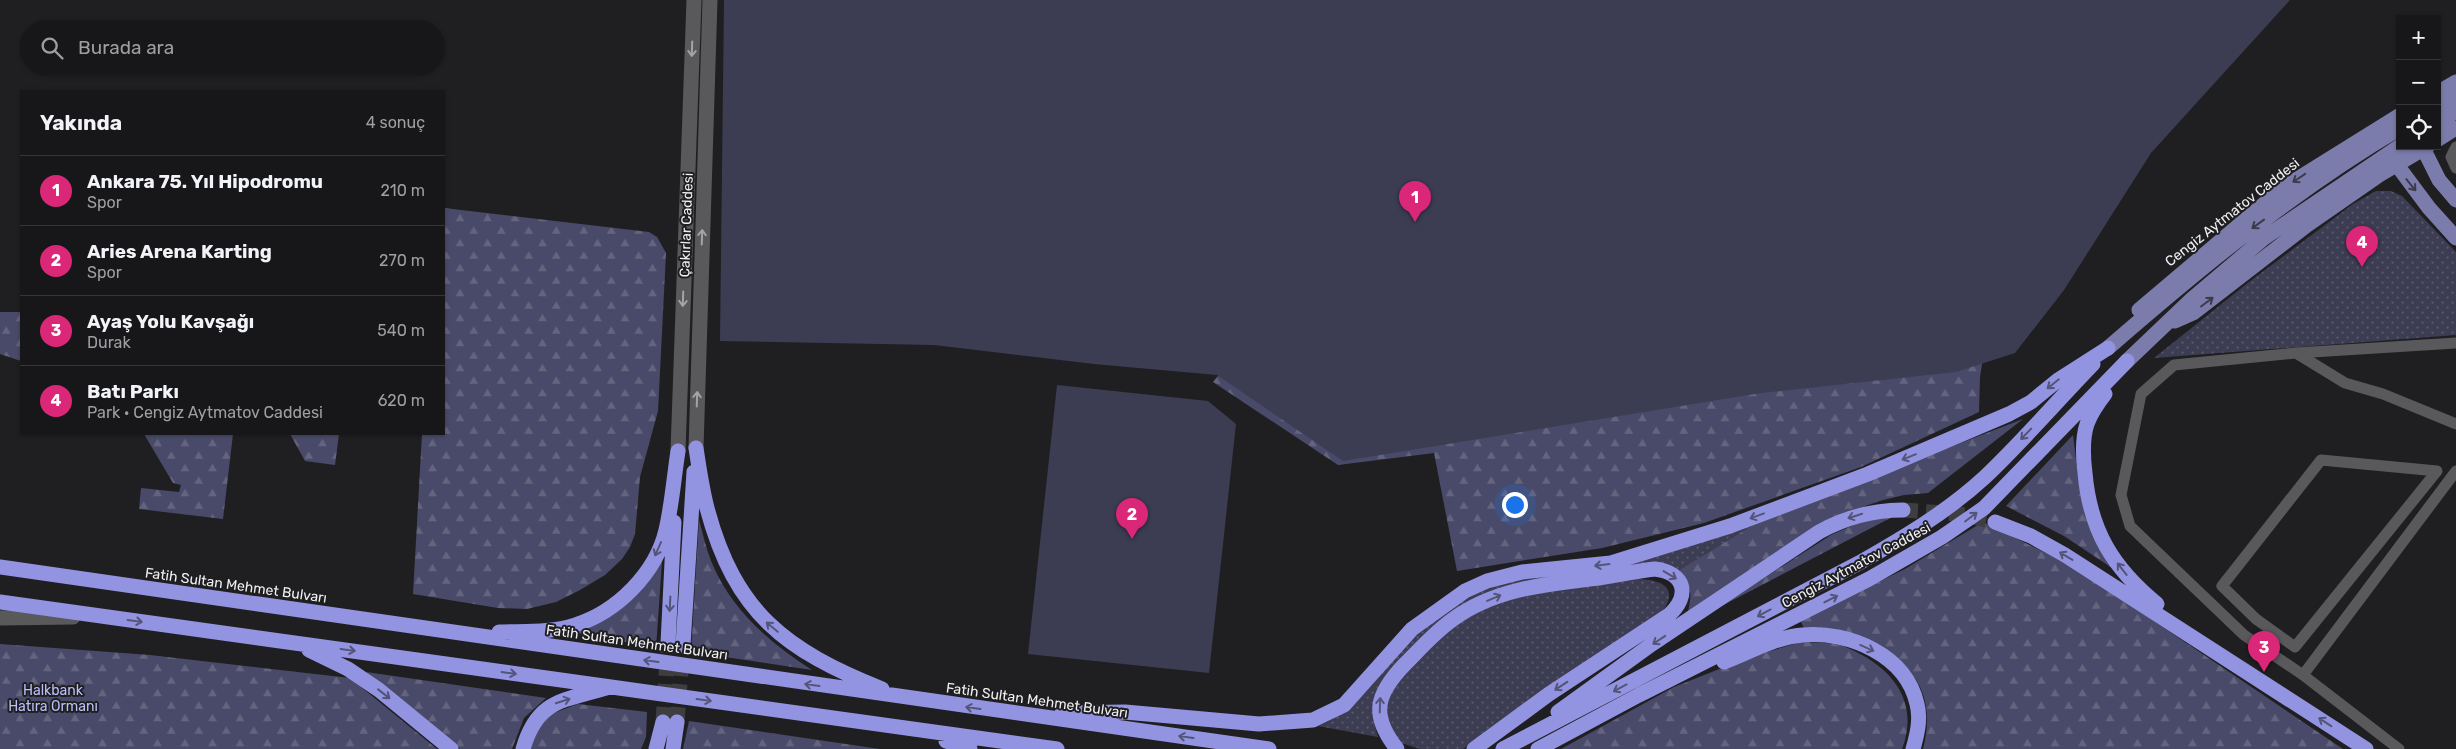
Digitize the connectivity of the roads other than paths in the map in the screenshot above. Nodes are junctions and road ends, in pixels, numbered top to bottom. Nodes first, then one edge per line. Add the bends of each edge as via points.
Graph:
1 (694, 0) edge
2 (710, 0) edge
3 (2456, 82) edge
4 (2441, 91) edge
5 (2456, 95) edge
6 (2439, 105) edge
7 (2456, 111) edge
8 (2396, 117) edge
9 (2441, 119) edge
10 (2441, 124) edge
11 (2456, 128) edge
12 (2375, 130) junction
13 (2396, 131) edge
14 (2441, 137) edge
15 (2456, 147) edge
16 (2396, 149) edge
17 (2420, 150) edge
18 (2426, 150) edge
19 (2329, 159) junction
20 (2396, 166) junction
21 (2456, 168) edge
22 (2354, 192) junction
23 (2456, 200) edge
24 (2456, 238) edge
25 (2165, 326) junction
26 (2123, 335) junction
27 (2456, 343) edge
28 (2108, 348) junction
29 (2296, 354) junction
30 (2127, 361) junction
31 (681, 363) junction
32 (698, 363) junction
33 (2456, 424) edge
34 (696, 448) junction
35 (678, 451) junction
36 (2456, 472) edge
37 (1903, 510) tunnel mouth
38 (1996, 522) tunnel mouth
39 (0, 567) edge
40 (0, 602) edge
41 (106, 617) junction
42 (0, 618) edge
43 (2256, 619) junction
44 (462, 633) junction
45 (2244, 635) junction
46 (296, 643) junction
47 (2211, 647) junction
48 (2303, 675) junction
49 (611, 687) junction
50 (1639, 695) junction
51 (907, 698) junction
52 (1010, 713) junction
53 (914, 730) junction
54 (1509, 746) edge
55 (451, 749) edge
56 (523, 749) edge
57 (656, 749) edge
58 (673, 749) edge
59 (970, 749) edge
60 (1057, 749) edge
61 (1269, 749) edge
62 (1397, 749) edge
63 (1474, 749) edge
64 (1538, 749) edge
65 (1912, 749) edge
66 (2366, 749) edge
67 (2399, 749) edge

1 -> 31 main road, Çakırlar Caddesi
32 -> 2 main road, Çakırlar Caddesi
3 - 4 main road
5 - 6 main road
7 - 9 main road
8 - 12 main road, Cengiz Aytmatov Caddesi
10 - 11 main road
11 - 14 main road
12 - 19 main road, Cengiz Aytmatov Caddesi
12 - 20 main road
13 -> 26 main road, Cengiz Aytmatov Caddesi via 2244,234
15 - 21 street via 2451,157
16 - 25 main road, Cengiz Aytmatov Caddesi via 2264,238
17 - 20 main road, Cengiz Aytmatov Caddesi
18 - 23 main road via 2439,180
19 - 22 main road via 2344,155 2360,164 2362,182
19 -> 26 main road, Cengiz Aytmatov Caddesi via 2284,188 2156,294 2140,309
20 - 22 main road, Cengiz Aytmatov Caddesi
20 -> 24 main road
25 -> 22 main road, Cengiz Aytmatov Caddesi via 2193,313
25 - 30 main road, Cengiz Aytmatov Caddesi
26 - 28 main road, Cengiz Aytmatov Caddesi
27 - 29 street
28 -> 52 highway via 2058,380 2031,402 2008,414 1730,526 1611,564 1522,572 1487,581 1465,591 1412,629 1344,705 1312,720 1259,724 1125,712
28 -> 54 highway, Cengiz Aytmatov Caddesi via 1985,477 1914,531
29 - 33 street via 2345,383 2383,394
29 - 45 street via 2174,365 2142,394 2121,494 2130,526
47 -> 30 highway via 2138,588 2120,568 2091,517 2083,462 2086,426
50 -> 30 highway, Cengiz Aytmatov Caddesi via 1869,579 1966,521 2005,488
31 - 32 main road
31 - 35 main road, Çakırlar Caddesi
34 -> 32 main road, Çakırlar Caddesi
35 -> 34 highway via 676,644
51 -> 34 highway via 817,660 764,620 745,597 716,538 706,507
35 -> 44 highway via 663,538 647,571 616,604 597,616 553,630
36 - 48 street
37 -> 54 highway via 1879,510 1835,523 1819,532 1652,644
47 -> 38 highway via 2065,555
39 - 44 highway, Fatih Sultan Mehmet Bulvarı
40 - 41 highway
41 - 42 main road
41 -> 46 highway
43 - 43 street via 2222,586 2321,460 2438,471 2295,647
43 - 45 street
51 -> 44 highway, Fatih Sultan Mehmet Bulvarı
45 - 48 street
46 -> 49 highway
46 -> 55 highway via 348,669 379,690
66 -> 47 highway
48 - 67 street
49 -> 53 highway
56 -> 49 highway via 538,715 553,704
50 - 64 highway, Cengiz Aytmatov Caddesi
50 -> 65 highway via 1780,640 1801,635 1841,637 1883,656 1906,680 1915,695 1919,714
52 -> 51 highway, Fatih Sultan Mehmet Bulvarı
61 -> 52 highway, Fatih Sultan Mehmet Bulvarı
53 - 59 highway
53 - 60 highway
57 - 58 highway via 670,722
62 -> 63 highway via 1381,725 1380,697 1395,675 1453,619 1498,595 1521,588 1655,569 1677,578 1683,591 1678,607

